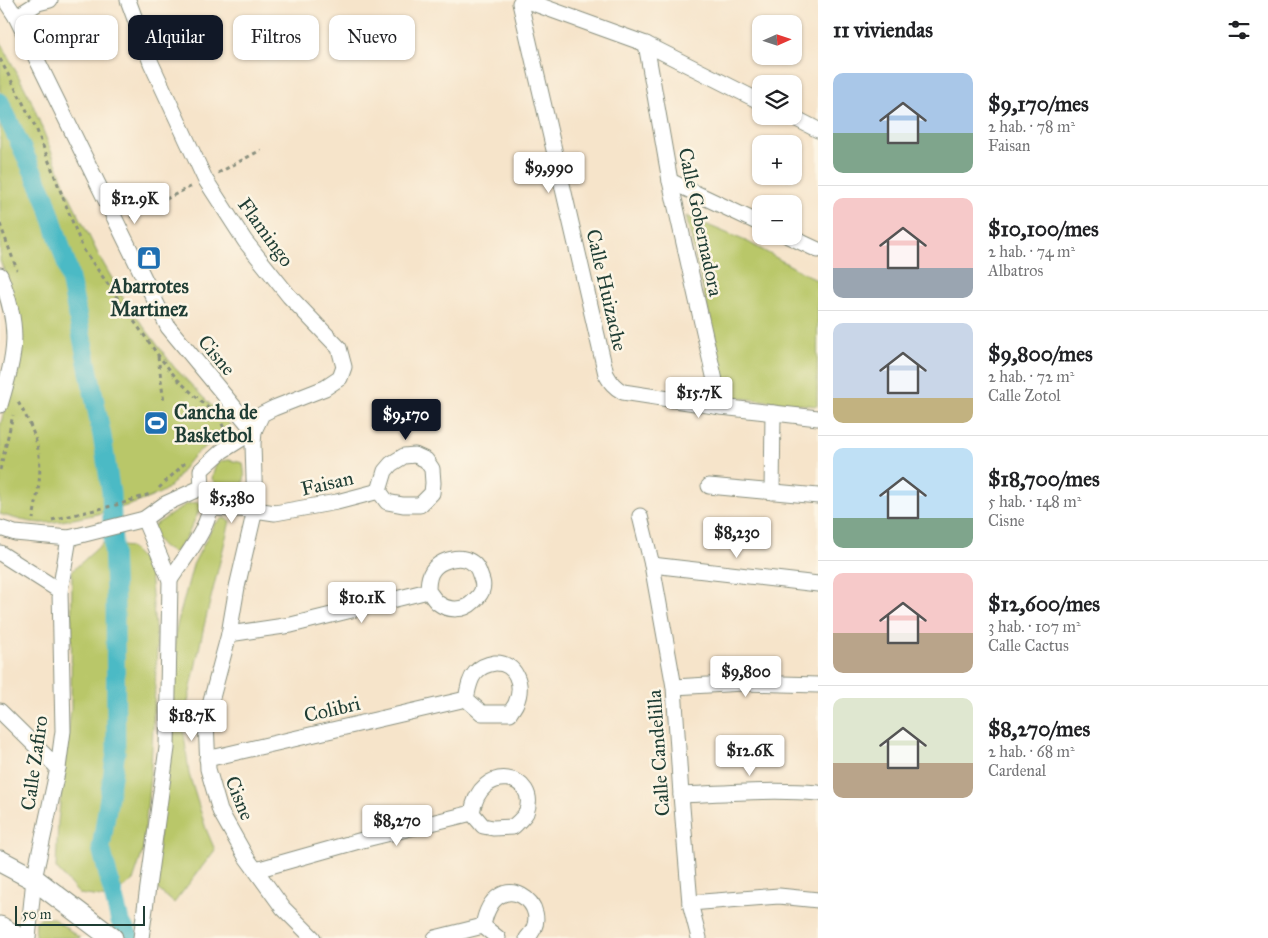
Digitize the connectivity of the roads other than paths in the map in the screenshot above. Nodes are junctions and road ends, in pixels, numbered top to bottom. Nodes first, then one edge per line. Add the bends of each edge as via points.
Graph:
1 (5, 0) edge
2 (50, 0) edge
3 (128, 0) edge
4 (15, 15) edge
5 (19, 15) edge
6 (646, 44) junction
7 (37, 60) edge
8 (752, 97) edge
9 (802, 122) edge
10 (818, 130) edge
11 (670, 181) junction
12 (752, 220) edge
13 (802, 243) edge
14 (818, 250) edge
15 (0, 275) edge
16 (4, 297) edge
17 (0, 405) edge
18 (720, 407) junction
19 (773, 413) junction
20 (818, 418) edge
21 (254, 431) junction
22 (709, 486) dead end
23 (202, 488) junction
24 (379, 491) dead end
25 (772, 492) junction
26 (818, 496) edge
27 (210, 508) junction
28 (255, 510) junction
29 (640, 516) dead end
30 (144, 519) junction
31 (0, 528) edge
32 (69, 538) junction
33 (0, 553) edge
34 (652, 565) junction
35 (170, 580) junction
36 (818, 584) edge
37 (60, 591) junction
38 (428, 591) dead end
39 (229, 634) junction
40 (818, 685) edge
41 (674, 687) junction
42 (466, 699) dead end
43 (0, 711) edge
44 (208, 759) junction
45 (58, 768) junction
46 (818, 793) edge
47 (681, 795) junction
48 (472, 813) dead end
49 (0, 861) edge
50 (256, 870) junction
51 (34, 879) junction
52 (818, 900) edge
53 (690, 903) junction
54 (483, 926) junction
55 (0, 927) edge
56 (18, 938) edge
57 (28, 938) edge
58 (112, 938) edge
59 (141, 938) edge
60 (313, 938) edge
61 (435, 938) edge
62 (498, 938) edge
63 (527, 938) edge
64 (699, 938) edge

1 - 4 street, Cisne
2 - 5 street via 38,3
3 - 21 street, Flamingo via 151,63 205,179 245,241 289,296 339,348 344,367 340,378 325,388 262,414
6 - 8 street, Calle Huizache
6 - 11 street, Calle Gobernadora
6 - 18 street, Calle Huizache via 527,1 520,3 606,374 614,388 623,392
7 - 21 street, Cisne via 168,327
9 - 10 street
11 - 12 street
11 - 18 street, Calle Gobernadora
13 - 14 street
15 - 16 street
16 - 17 street via 15,330 14,349
18 - 19 street
19 - 20 street
19 - 25 street
21 - 23 street via 222,451 201,470
21 - 28 street, Cisne
22 - 25 street
23 - 27 street via 210,495
23 - 30 street via 165,504
24 - 28 street, Faisan via 296,510 275,513
25 - 26 street
27 - 28 street, Faisan
27 - 35 street via 204,527
28 - 39 street, Cisne
29 - 34 street, Calle Candelilla
30 - 32 street
30 - 35 street
31 - 32 street via 15,533
32 - 37 street, Calle Zafiro
33 - 37 street
34 - 36 street
34 - 41 street, Calle Candelilla
35 - 59 street via 166,748
37 - 45 street, Calle Zafiro via 62,731
38 - 39 street via 292,625
39 - 44 street, Cisne via 206,720
40 - 41 street via 743,682
41 - 47 street, Calle Candelilla
42 - 44 street, Colibri
43 - 45 street
44 - 50 street, Cisne via 220,811
45 - 51 street, Calle Zafiro
46 - 47 street
47 - 53 street, Calle Candelilla
48 - 50 street
49 - 51 street
50 - 60 street, Cisne via 283,908
51 - 57 street, Calle Zafiro
51 - 58 street
52 - 53 street via 779,896
53 - 64 street, Calle Candelilla
54 - 61 street
54 - 62 street
54 - 63 street via 492,902 500,894 515,893 525,897 536,911 532,934
55 - 56 street

